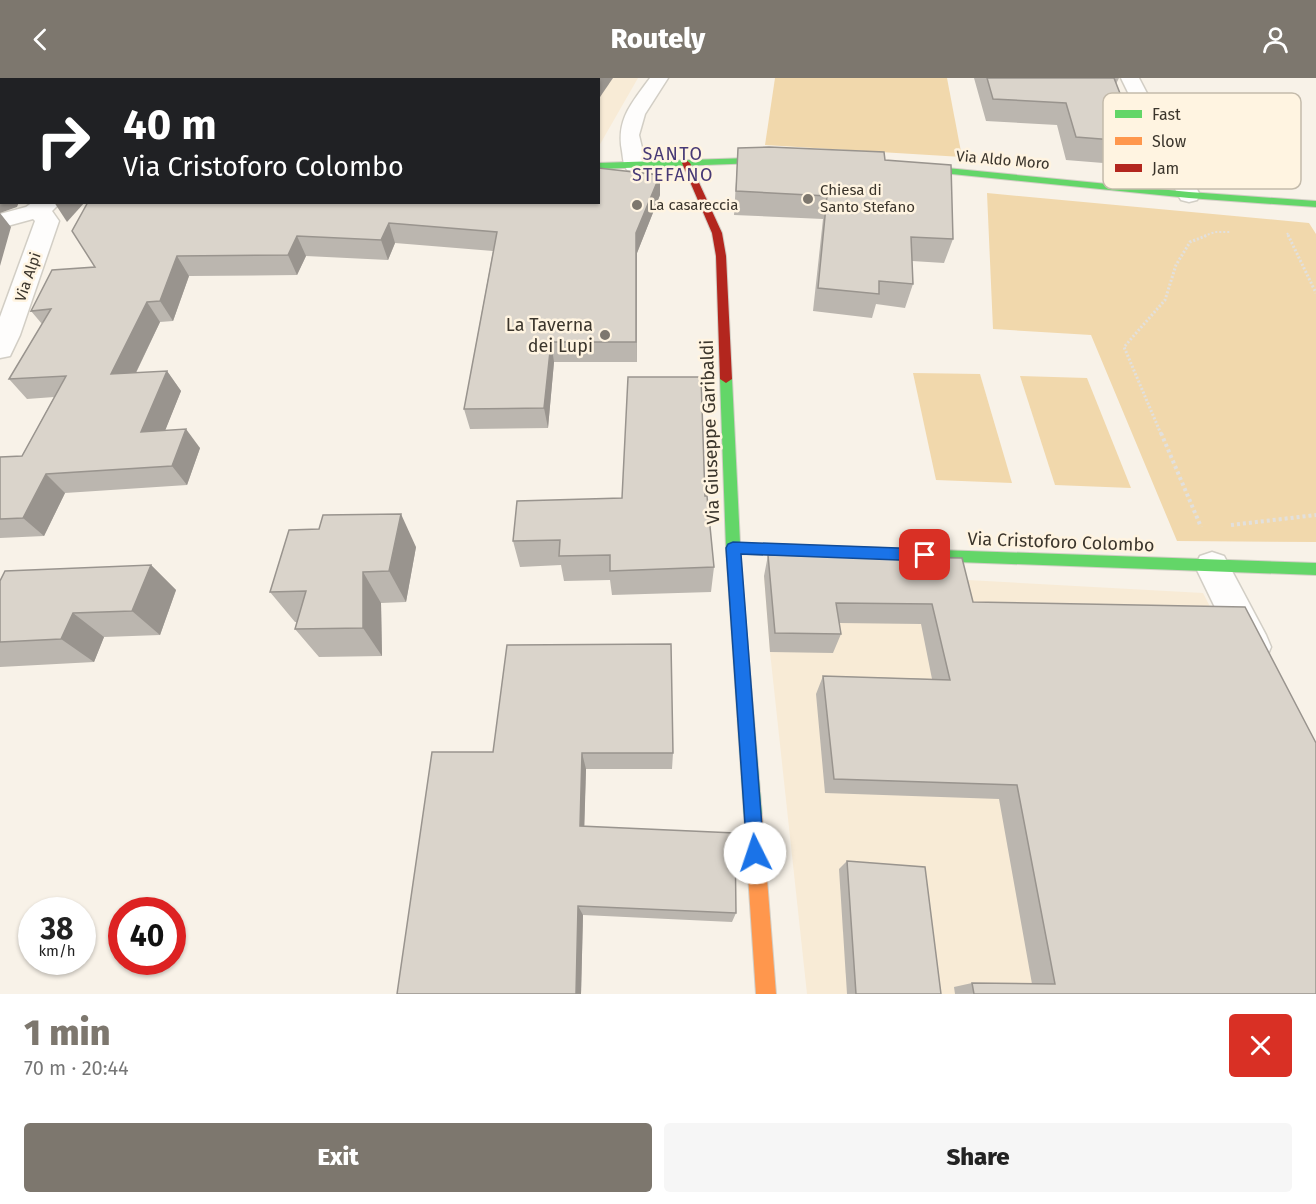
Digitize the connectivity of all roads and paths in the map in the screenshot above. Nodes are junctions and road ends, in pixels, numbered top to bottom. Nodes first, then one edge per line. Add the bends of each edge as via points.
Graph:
1 (659, 78) edge
2 (1130, 78) edge
3 (1138, 93) edge
4 (795, 160) edge
5 (686, 163) junction
6 (635, 165) junction
7 (600, 166) edge
8 (892, 166) edge
9 (1103, 187) edge
10 (1128, 189) edge
11 (1186, 189) edge
12 (1189, 195) junction
13 (1316, 204) edge
14 (42, 207) edge
15 (0, 221) edge
16 (1286, 231) dead end
17 (1239, 232) dead end
18 (1316, 293) edge
19 (0, 349) edge
20 (1316, 515) edge
21 (1224, 526) dead end
22 (1201, 528) dead end
23 (733, 548) junction
24 (1212, 566) junction
25 (1316, 569) edge
26 (1269, 680) edge
27 (766, 994) edge

1 - 6 street via 632,124 629,135
2 - 3 street
4 - 5 street
5 - 6 street
5 - 23 street, Via Giuseppe Garibaldi via 717,233 721,256
6 - 7 street
8 - 9 street, Via Aldo Moro
10 - 12 street, Via Aldo Moro
11 - 12 street
12 - 13 street, Via Aldo Moro
14 - 15 street
14 - 19 street, Via Alpi via 47,221
16 - 18 path
17 - 22 path via 1215,232 1190,242 1176,264 1165,300 1124,347
20 - 21 path
23 - 24 street, Via Cristoforo Colombo
23 - 27 street, Via Giuseppe Garibaldi
24 - 25 street, Via Cristoforo Colombo
24 - 26 street

